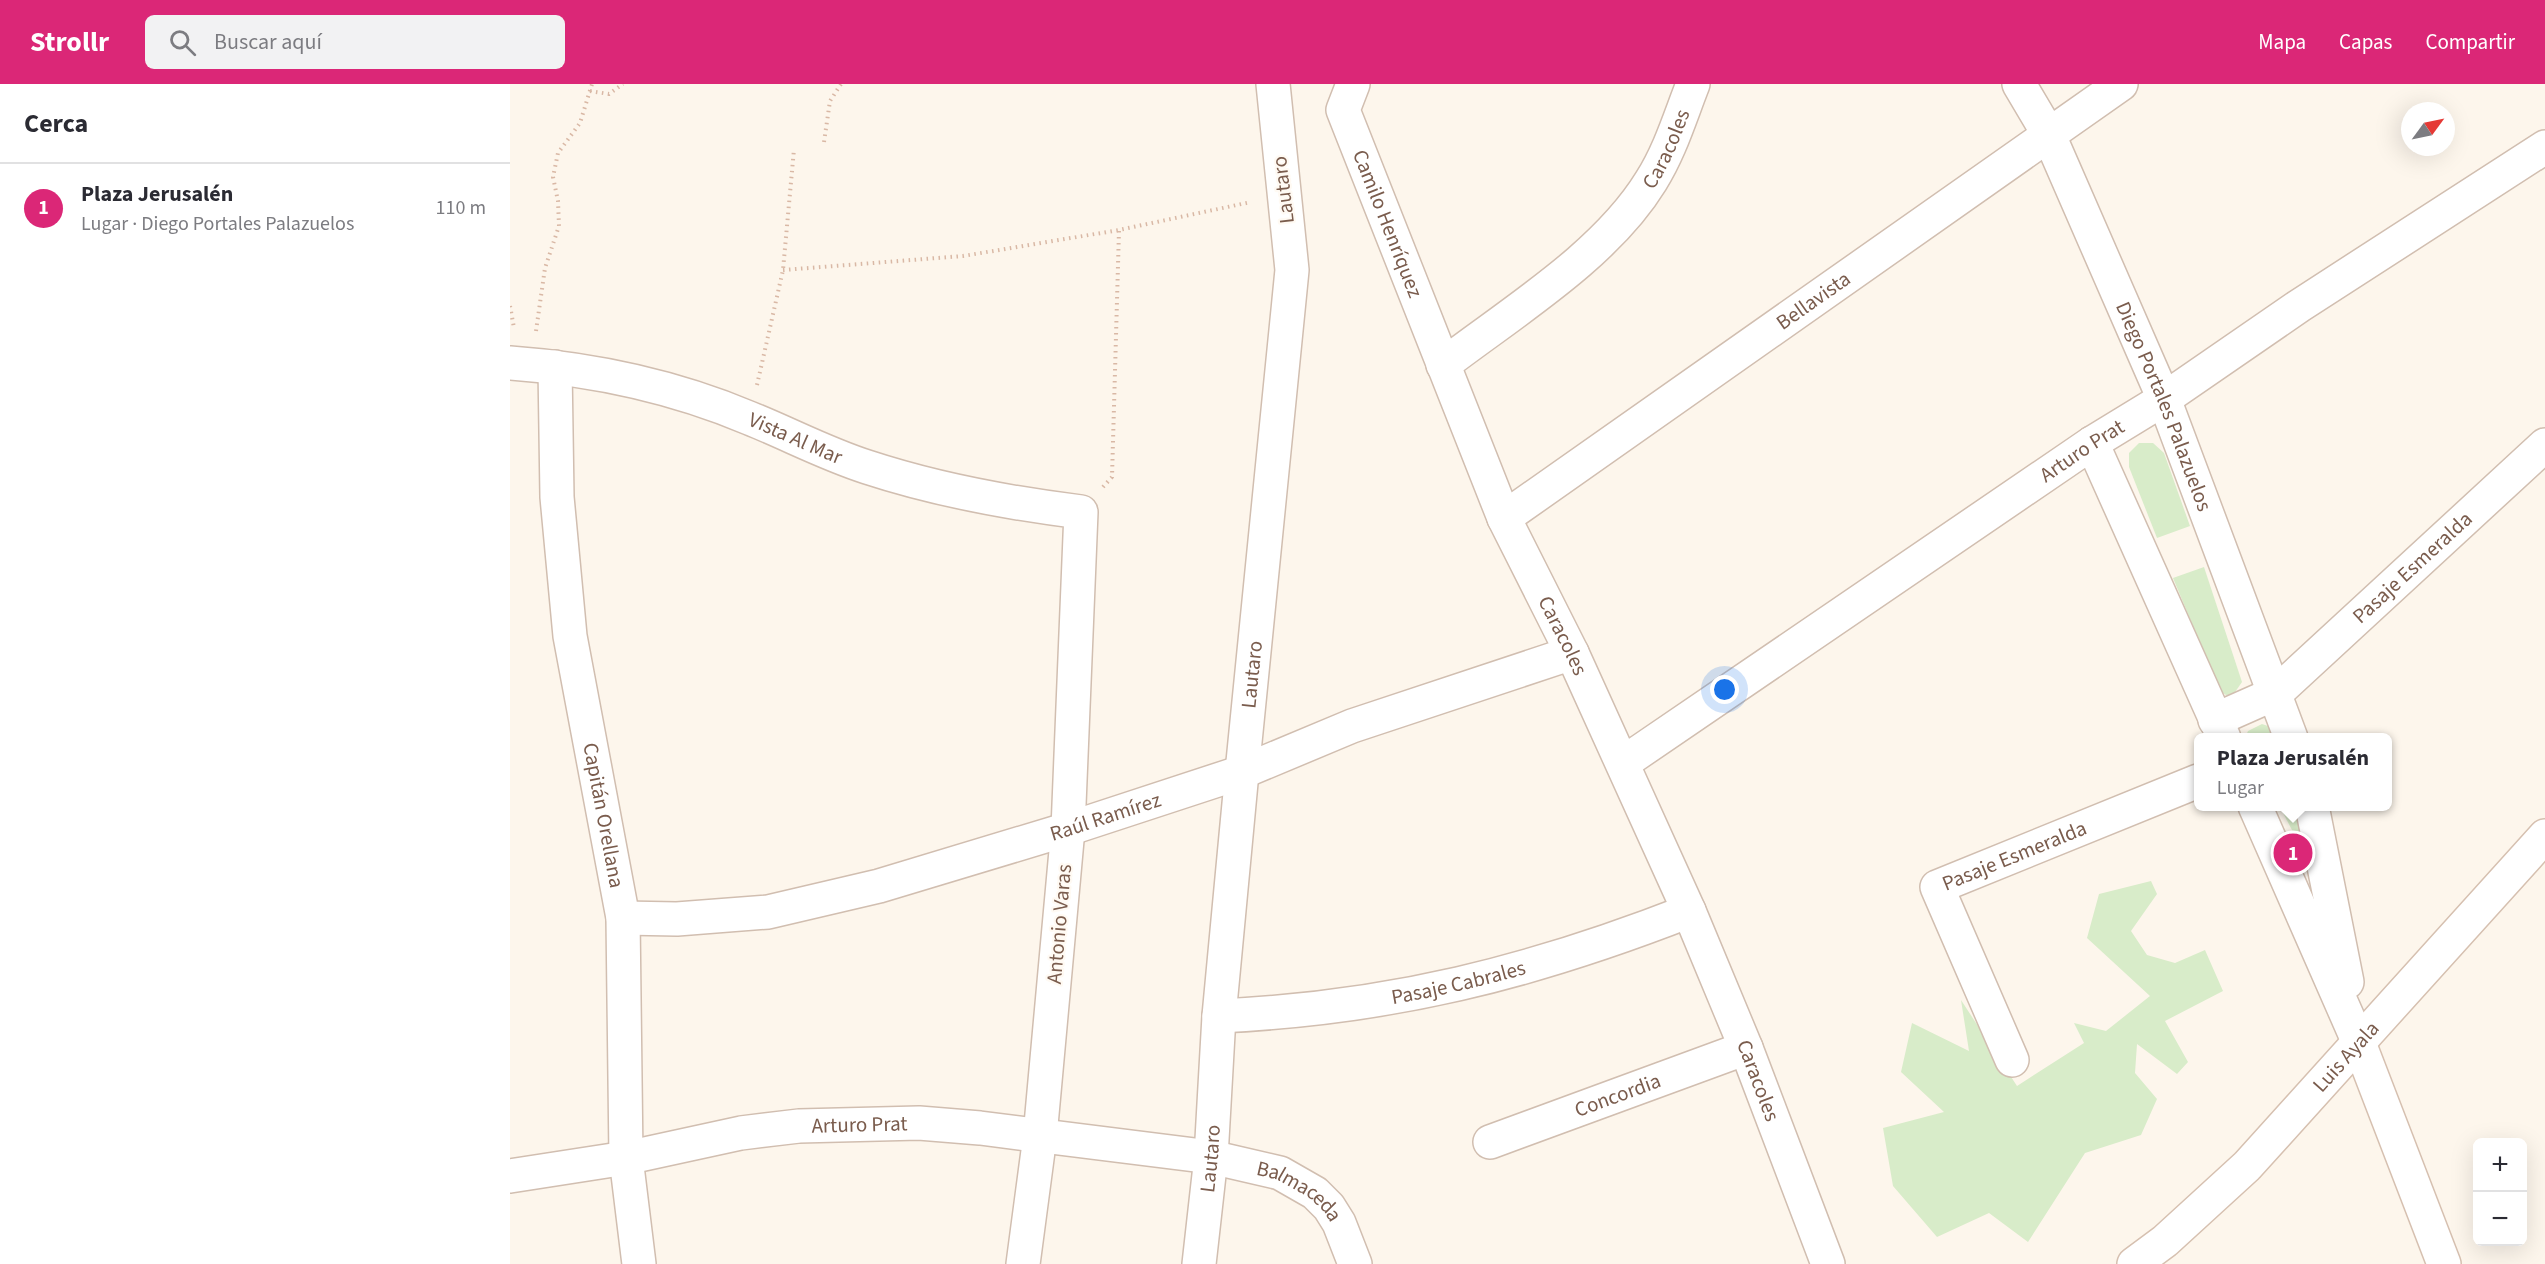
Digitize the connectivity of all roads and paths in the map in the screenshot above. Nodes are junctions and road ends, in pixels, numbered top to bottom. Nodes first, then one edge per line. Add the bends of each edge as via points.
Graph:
1 (592, 84) edge
2 (624, 84) edge
3 (841, 84) edge
4 (1273, 84) edge
5 (1353, 84) edge
6 (1693, 84) edge
7 (2019, 84) edge
8 (2121, 84) edge
9 (590, 92) junction
10 (2048, 133) junction
11 (824, 142) dead end
12 (2545, 147) edge
13 (794, 149) dead end
14 (1284, 195) junction
15 (1119, 230) junction
16 (783, 270) junction
17 (533, 365) edge
18 (1443, 365) junction
19 (2164, 399) junction
20 (749, 418) junction
21 (2092, 443) junction
22 (2545, 446) edge
23 (1081, 512) junction
24 (1504, 518) junction
25 (1572, 653) junction
26 (2276, 693) junction
27 (2220, 729) edge
28 (2289, 733) edge
29 (1623, 763) junction
30 (1242, 772) junction
31 (2194, 783) edge
32 (2257, 811) edge
33 (2313, 811) edge
34 (1068, 829) junction
35 (2545, 836) edge
36 (1689, 911) junction
37 (623, 918) junction
38 (1219, 1016) junction
39 (2358, 1043) junction
40 (1746, 1048) junction
41 (2012, 1060) dead end
42 (1040, 1136) junction
43 (1490, 1142) dead end
44 (1211, 1157) junction
45 (626, 1158) junction
46 (510, 1176) edge
47 (639, 1264) edge
48 (1023, 1264) edge
49 (1199, 1264) edge
50 (1355, 1264) edge
51 (1828, 1264) edge
52 (2134, 1264) edge
53 (2444, 1264) edge

1 - 9 path
2 - 9 path via 609,94
3 - 11 path via 830,101
4 - 14 street, Lautaro
5 - 18 street, Camilo Henríquez via 1343,110
6 - 18 street, Caracoles via 1651,181 1607,237
7 - 10 street, Diego Portales Palazuelos
8 - 10 street, Bellavista
9 - 17 path via 580,123 556,160 553,177 559,226 545,268
10 - 19 street, Diego Portales Palazuelos
10 - 24 street, Bellavista
12 - 19 street, Arturo Prat via 2435,216
13 - 16 path
14 - 15 path
14 - 30 street, Lautaro via 1292,270
15 - 16 path via 963,256
15 - 23 path via 1112,477
16 - 20 path
17 - 20 street, Vista Al Mar via 657,387
17 - 37 street, Capitán Orellana via 557,497 570,636
18 - 24 street, Caracoles
19 - 21 street, Arturo Prat
19 - 26 street, Diego Portales Palazuelos
20 - 23 street, Vista Al Mar via 816,448 925,485
21 - 27 street
21 - 29 street, Arturo Prat
22 - 26 street, Pasaje Esmeralda
23 - 34 street, Antonio Varas
24 - 25 street, Caracoles
25 - 29 street, Caracoles
25 - 30 street, Raúl Ramírez via 1352,726
26 - 27 street, Pasaje Esmeralda
26 - 28 street, Diego Portales Palazuelos
29 - 36 street, Caracoles
30 - 34 street, Raúl Ramírez
30 - 38 street, Lautaro
31 - 41 street, Pasaje Esmeralda via 1937,887
32 - 39 street
33 - 39 street
34 - 37 street, Raúl Ramírez via 879,886 768,912 677,919
34 - 42 street, Antonio Varas
35 - 39 street, Luis Ayala
36 - 38 street, Pasaje Cabrales via 1539,965 1461,985 1310,1011
36 - 40 street, Caracoles
37 - 45 street, Capitán Orellana
38 - 44 street, Lautaro
39 - 52 street, Luis Ayala via 2247,1166
39 - 53 street
40 - 43 street, Concordia
40 - 51 street, Caracoles
42 - 44 street, Arturo Prat
42 - 45 street, Arturo Prat via 919,1123 811,1125 741,1133
42 - 48 street, Antonio Varas
44 - 49 street, Lautaro
44 - 50 street, Balmaceda via 1280,1173 1316,1193 1339,1223
45 - 46 street, Arturo Prat
45 - 47 street, Capitán Orellana

